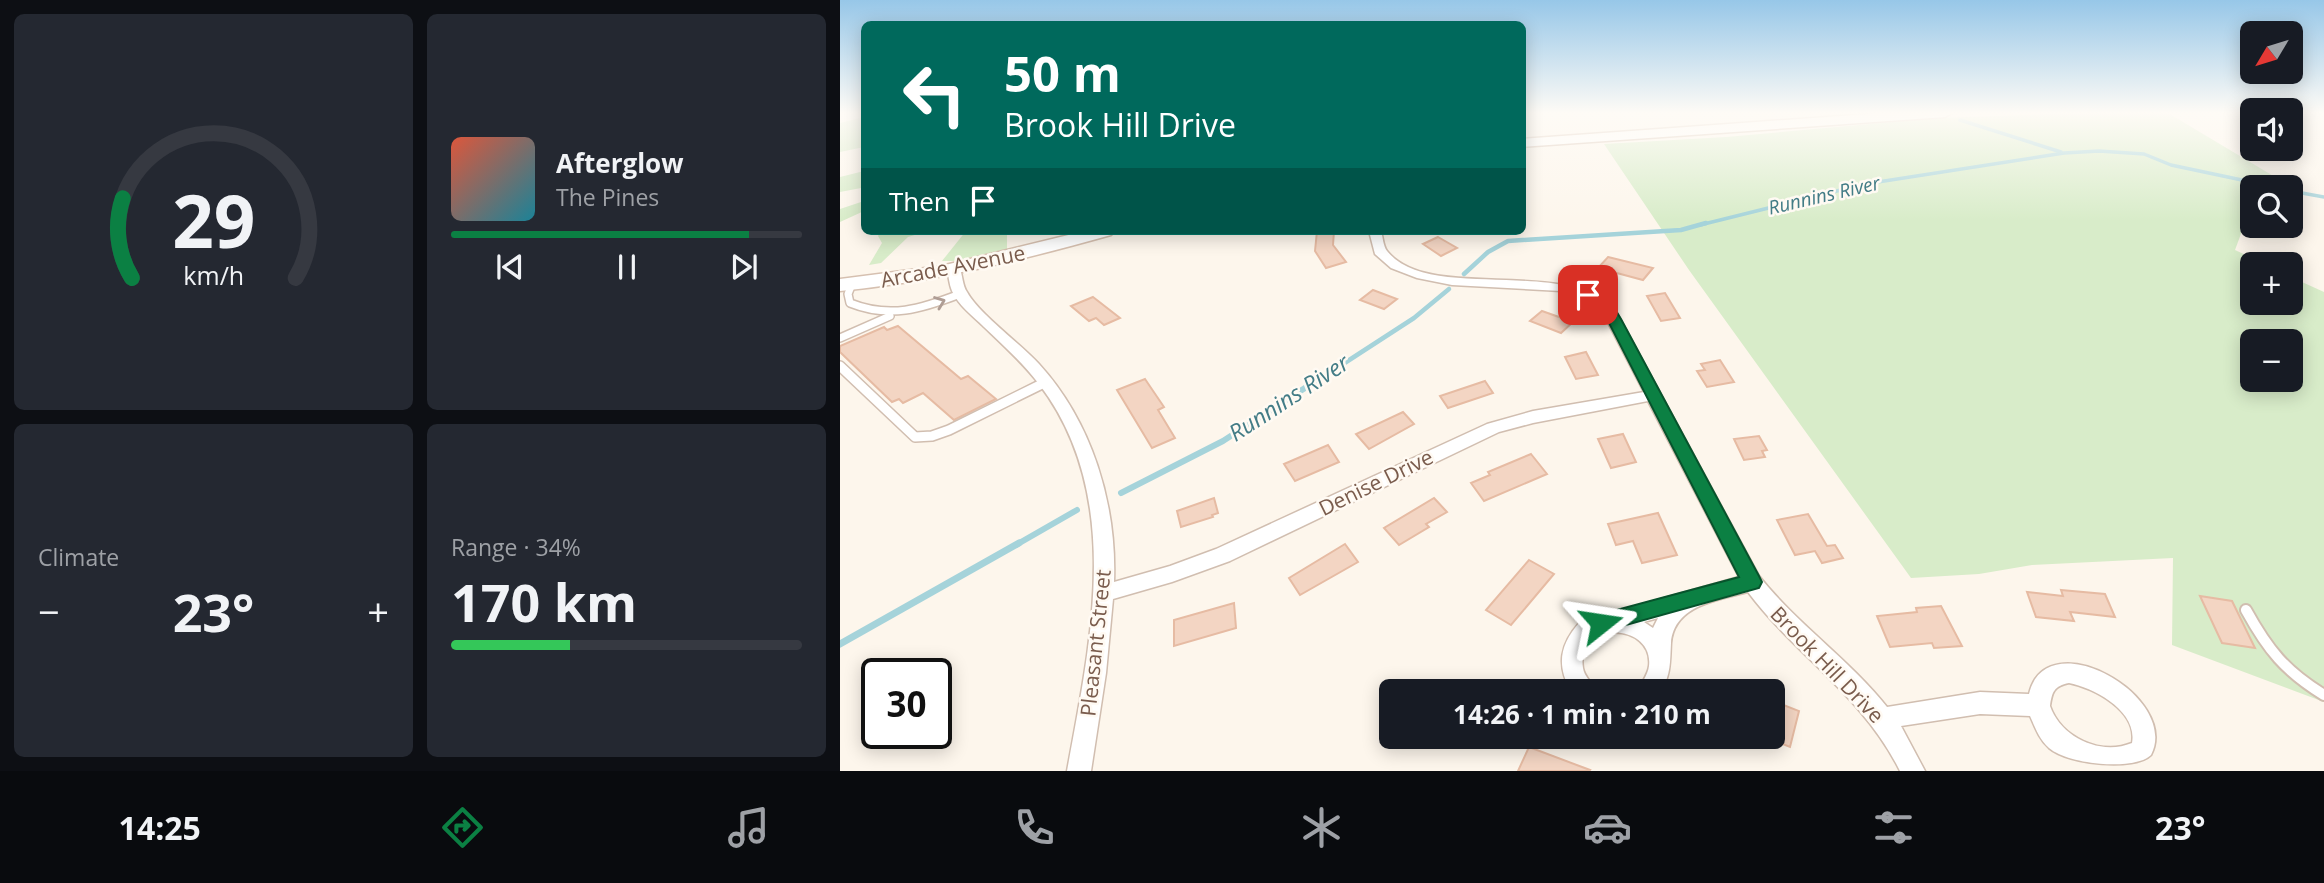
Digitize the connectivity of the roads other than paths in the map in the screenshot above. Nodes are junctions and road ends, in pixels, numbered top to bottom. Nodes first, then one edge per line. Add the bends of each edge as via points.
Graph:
1 (1091, 235) edge
2 (1376, 235) edge
3 (954, 270) junction
4 (846, 285) edge
5 (960, 294) junction
6 (893, 314) junction
7 (840, 338) edge
8 (840, 366) edge
9 (1046, 382) junction
10 (1653, 395) junction
11 (1752, 582) junction
12 (1105, 593) junction
13 (1687, 600) junction
14 (2246, 610) dead end
15 (1601, 623) junction
16 (1660, 655) junction
17 (1575, 679) edge
18 (1656, 679) edge
19 (2324, 695) edge
20 (2038, 706) junction
21 (1883, 719) junction
22 (1079, 771) edge
23 (1913, 771) edge

1 - 3 main road, Arcade Avenue
2 - 10 street, Brook Hill Drive via 1384,256 1429,276 1486,286 1563,287 1599,301 1614,319
3 - 4 main road, Arcade Avenue
3 - 5 street
4 - 6 lane via 850,303 874,313
6 -> 5 lane via 920,310
5 - 9 street, Pleasant Street
6 - 7 lane
8 - 9 lane via 915,437 949,430
9 - 12 street, Pleasant Street via 1072,420 1096,485 1103,521
10 - 11 street, Brook Hill Drive
10 - 12 street, Denise Drive via 1493,428 1236,550
11 - 13 street
11 - 21 street, Brook Hill Drive via 1770,607
12 - 22 street, Pleasant Street
13 - 15 street
13 - 16 street via 1663,627
14 - 19 lane via 2269,653 2292,676
15 - 16 street via 1616,621 1645,631
15 - 17 street via 1583,634 1572,651
16 - 18 street via 1661,670
20 - 20 street via 2055,737 2088,760 2123,766 2144,751 2142,723 2133,708 2104,683 2077,674 2054,675 2038,692
20 - 21 street via 1998,701
21 - 23 street, Brook Hill Drive

